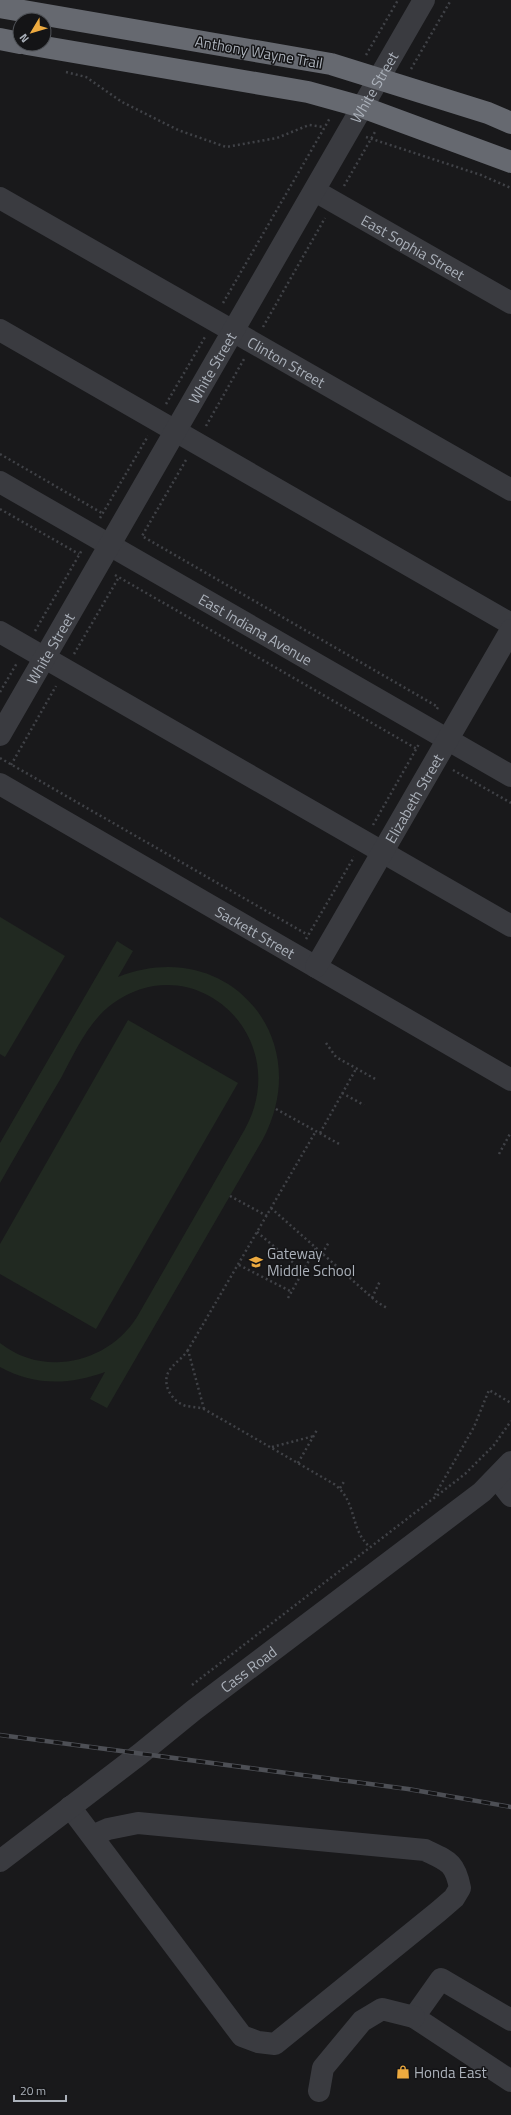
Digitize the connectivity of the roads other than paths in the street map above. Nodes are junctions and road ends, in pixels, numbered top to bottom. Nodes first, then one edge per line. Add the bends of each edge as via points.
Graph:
1 (424, 0) edge
2 (0, 7) edge
3 (0, 40) edge
4 (12, 42) edge
5 (52, 48) edge
6 (378, 79) junction
7 (362, 107) junction
8 (511, 123) edge
9 (511, 162) edge
10 (314, 191) junction
11 (0, 198) edge
12 (511, 303) edge
13 (0, 330) edge
14 (233, 331) junction
15 (176, 430) junction
16 (0, 482) edge
17 (511, 490) edge
18 (110, 545) junction
19 (511, 624) edge
20 (511, 630) edge
21 (0, 632) edge
22 (44, 658) junction
23 (0, 735) edge
24 (448, 740) junction
25 (511, 776) edge
26 (0, 784) edge
27 (384, 851) junction
28 (511, 926) edge
29 (316, 967) junction
30 (511, 1080) edge
31 (504, 1470) edge
32 (511, 1496) edge
33 (70, 1807) junction
34 (92, 1836) junction
35 (0, 1861) edge
36 (414, 2018) junction
37 (511, 2020) edge
38 (511, 2081) edge
39 (319, 2091) dead end

1 - 6 street, White Street
2 - 6 highway, Anthony Wayne Trail via 331,64
3 - 4 highway
5 - 7 highway, Anthony Wayne Trail via 308,92
6 - 7 street, White Street
6 - 8 highway, Anthony Wayne Trail via 488,113
7 - 9 highway, Anthony Wayne Trail
7 - 10 street, White Street
10 - 12 street, East Sophia Street
10 - 14 street, White Street
11 - 14 street, Clinton Street
13 - 15 street
14 - 15 street, White Street
14 - 17 street, Clinton Street
15 - 18 street, White Street
15 - 19 street
16 - 18 street, East Indiana Avenue
18 - 22 street, White Street
18 - 24 street, East Indiana Avenue
20 - 24 street, Elizabeth Street
21 - 22 street
22 - 23 street, White Street
22 - 27 street
24 - 25 street, East Indiana Avenue
24 - 27 street, Elizabeth Street
26 - 29 street, Sackett Street
27 - 28 street
27 - 29 street, Elizabeth Street
29 - 30 street, Sackett Street
31 - 32 street
31 - 33 street, Cass Road via 476,1496
33 - 34 street
33 - 35 street, Cass Road
34 - 34 street via 242,2036 258,2042 275,2044 439,1911 454,1898 460,1888 457,1870 425,1850 138,1823 108,1829
36 - 37 street via 441,1979
36 - 38 street
36 - 39 street via 382,2009 362,2021 323,2068

